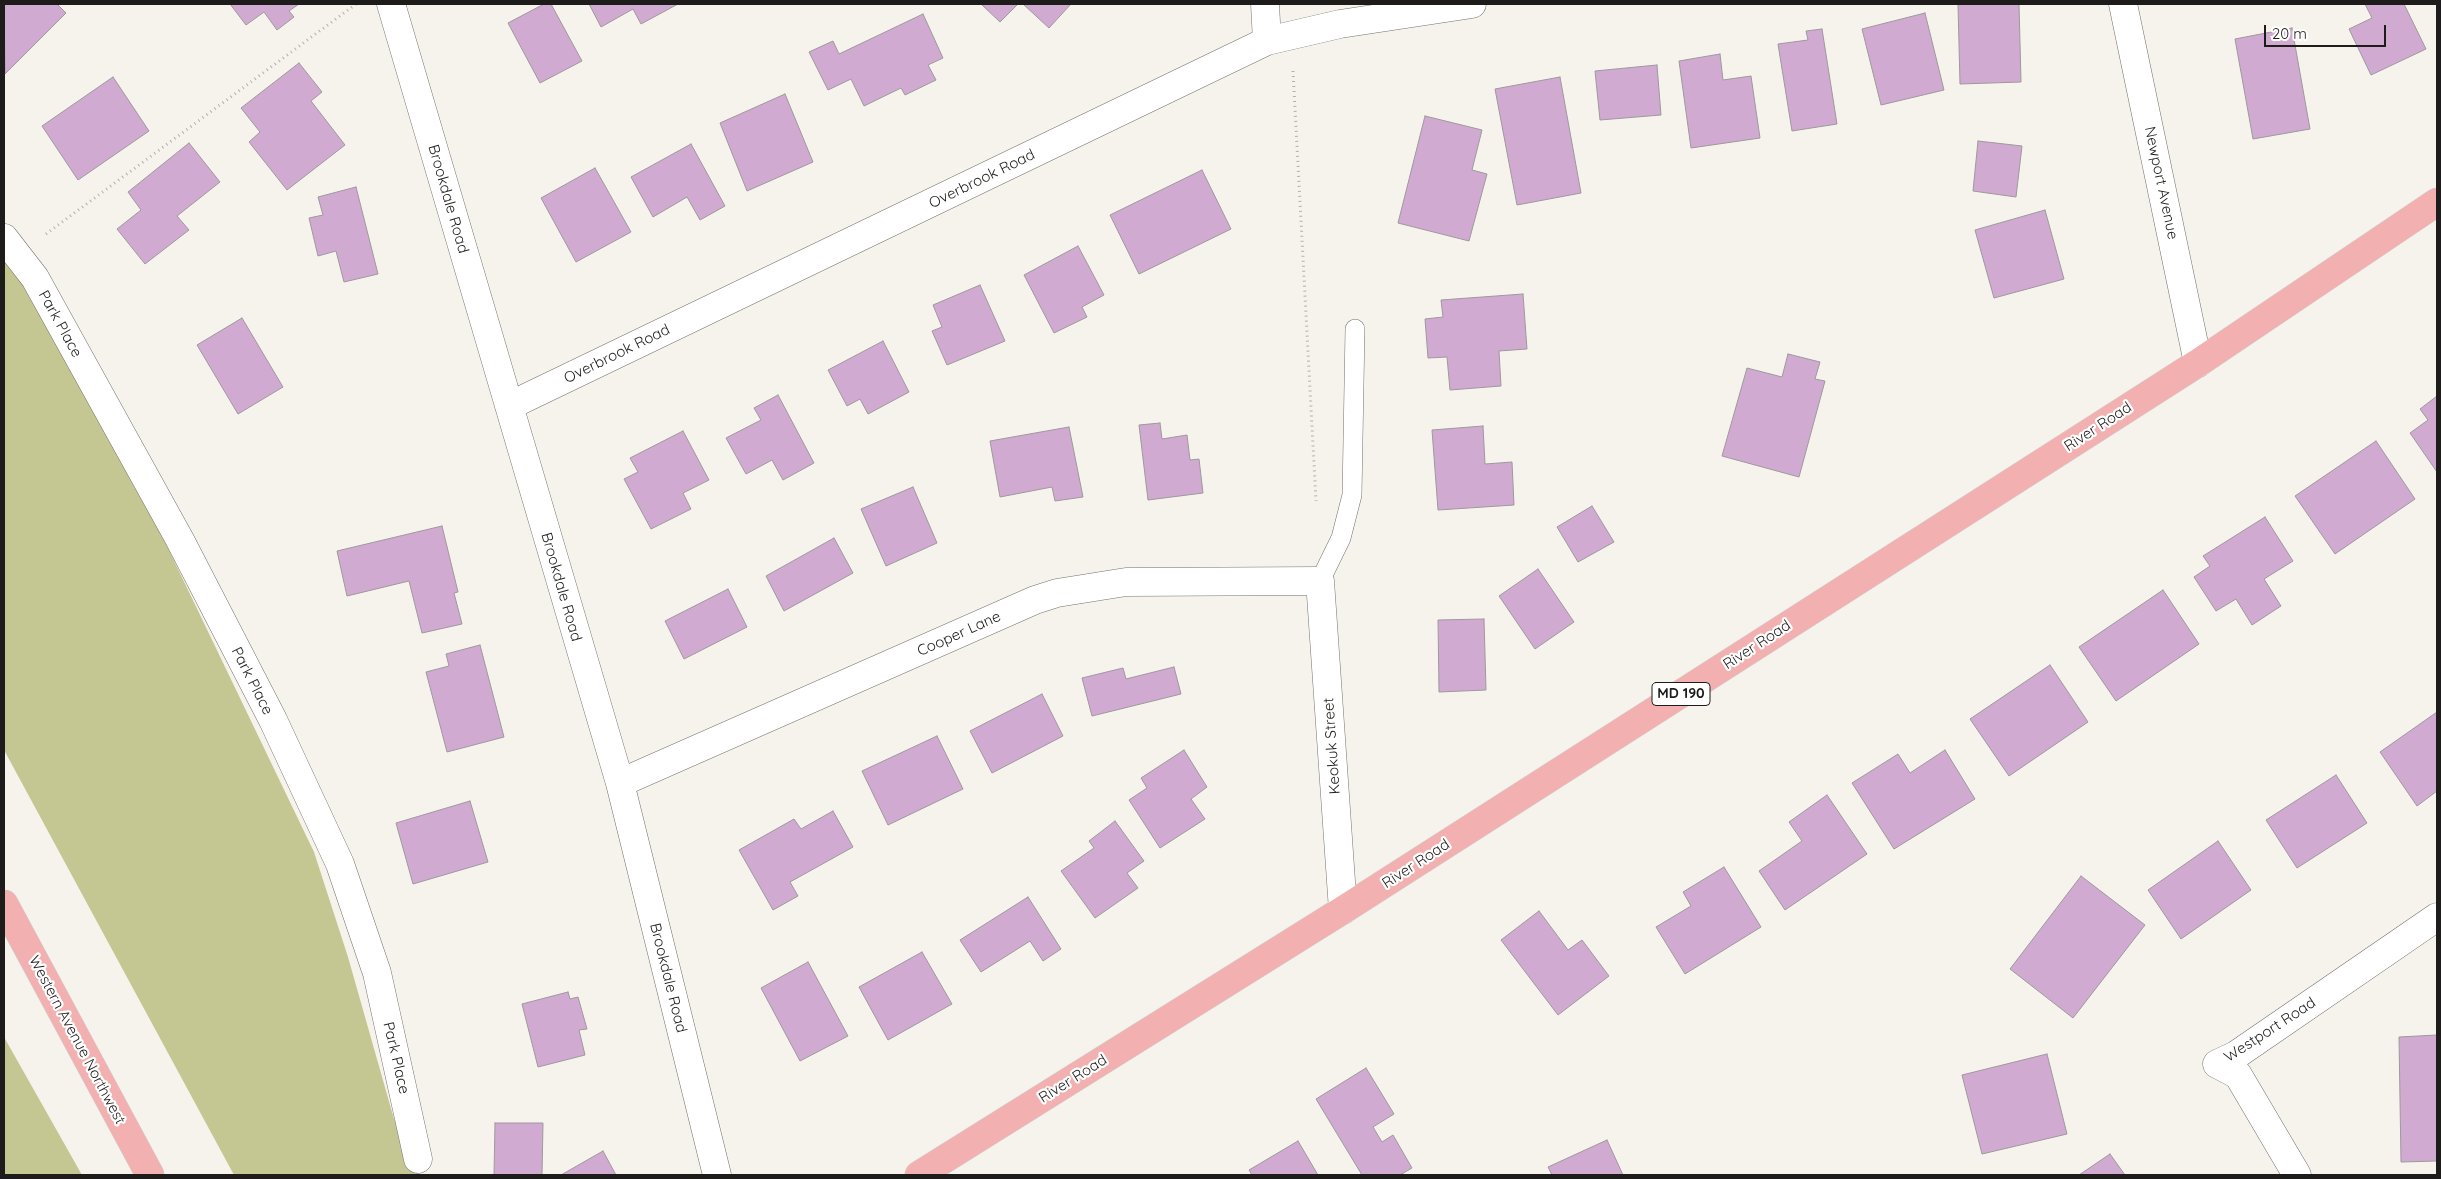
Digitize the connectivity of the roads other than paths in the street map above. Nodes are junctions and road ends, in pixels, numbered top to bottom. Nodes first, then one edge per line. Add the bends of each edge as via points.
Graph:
1 (391, 4) edge
2 (1265, 4) edge
3 (1472, 4) edge
4 (2123, 4) edge
5 (1279, 38) junction
6 (2437, 202) edge
7 (4, 238) edge
8 (1355, 329) dead end
9 (2198, 363) junction
10 (510, 406) junction
11 (1320, 581) junction
12 (620, 783) junction
13 (4, 904) edge
14 (1343, 910) junction
15 (2437, 917) edge
16 (418, 1159) dead end
17 (150, 1175) edge
18 (717, 1175) edge
19 (919, 1175) edge
20 (2297, 1175) edge

1 - 10 street, Brookdale Road
2 - 5 street
3 - 5 street, Overbrook Road via 1340,24
4 - 9 street, Newport Avenue
5 - 10 street, Overbrook Road
6 - 9 main road, River Road / MD 190
7 - 16 street, Park Place via 35,278 180,540 272,720 340,864 377,974
8 - 11 lane via 1352,495 1341,538
9 - 14 main road, River Road / MD 190
10 - 12 street, Brookdale Road
11 - 12 street, Cooper Lane via 1126,582 1057,593
11 - 14 street, Keokuk Street
12 - 18 street, Brookdale Road
13 - 17 main road, Western Avenue Northwest
14 - 19 main road, River Road / MD 190
15 - 20 street, Westport Road via 2236,1055 2218,1064 2238,1075

